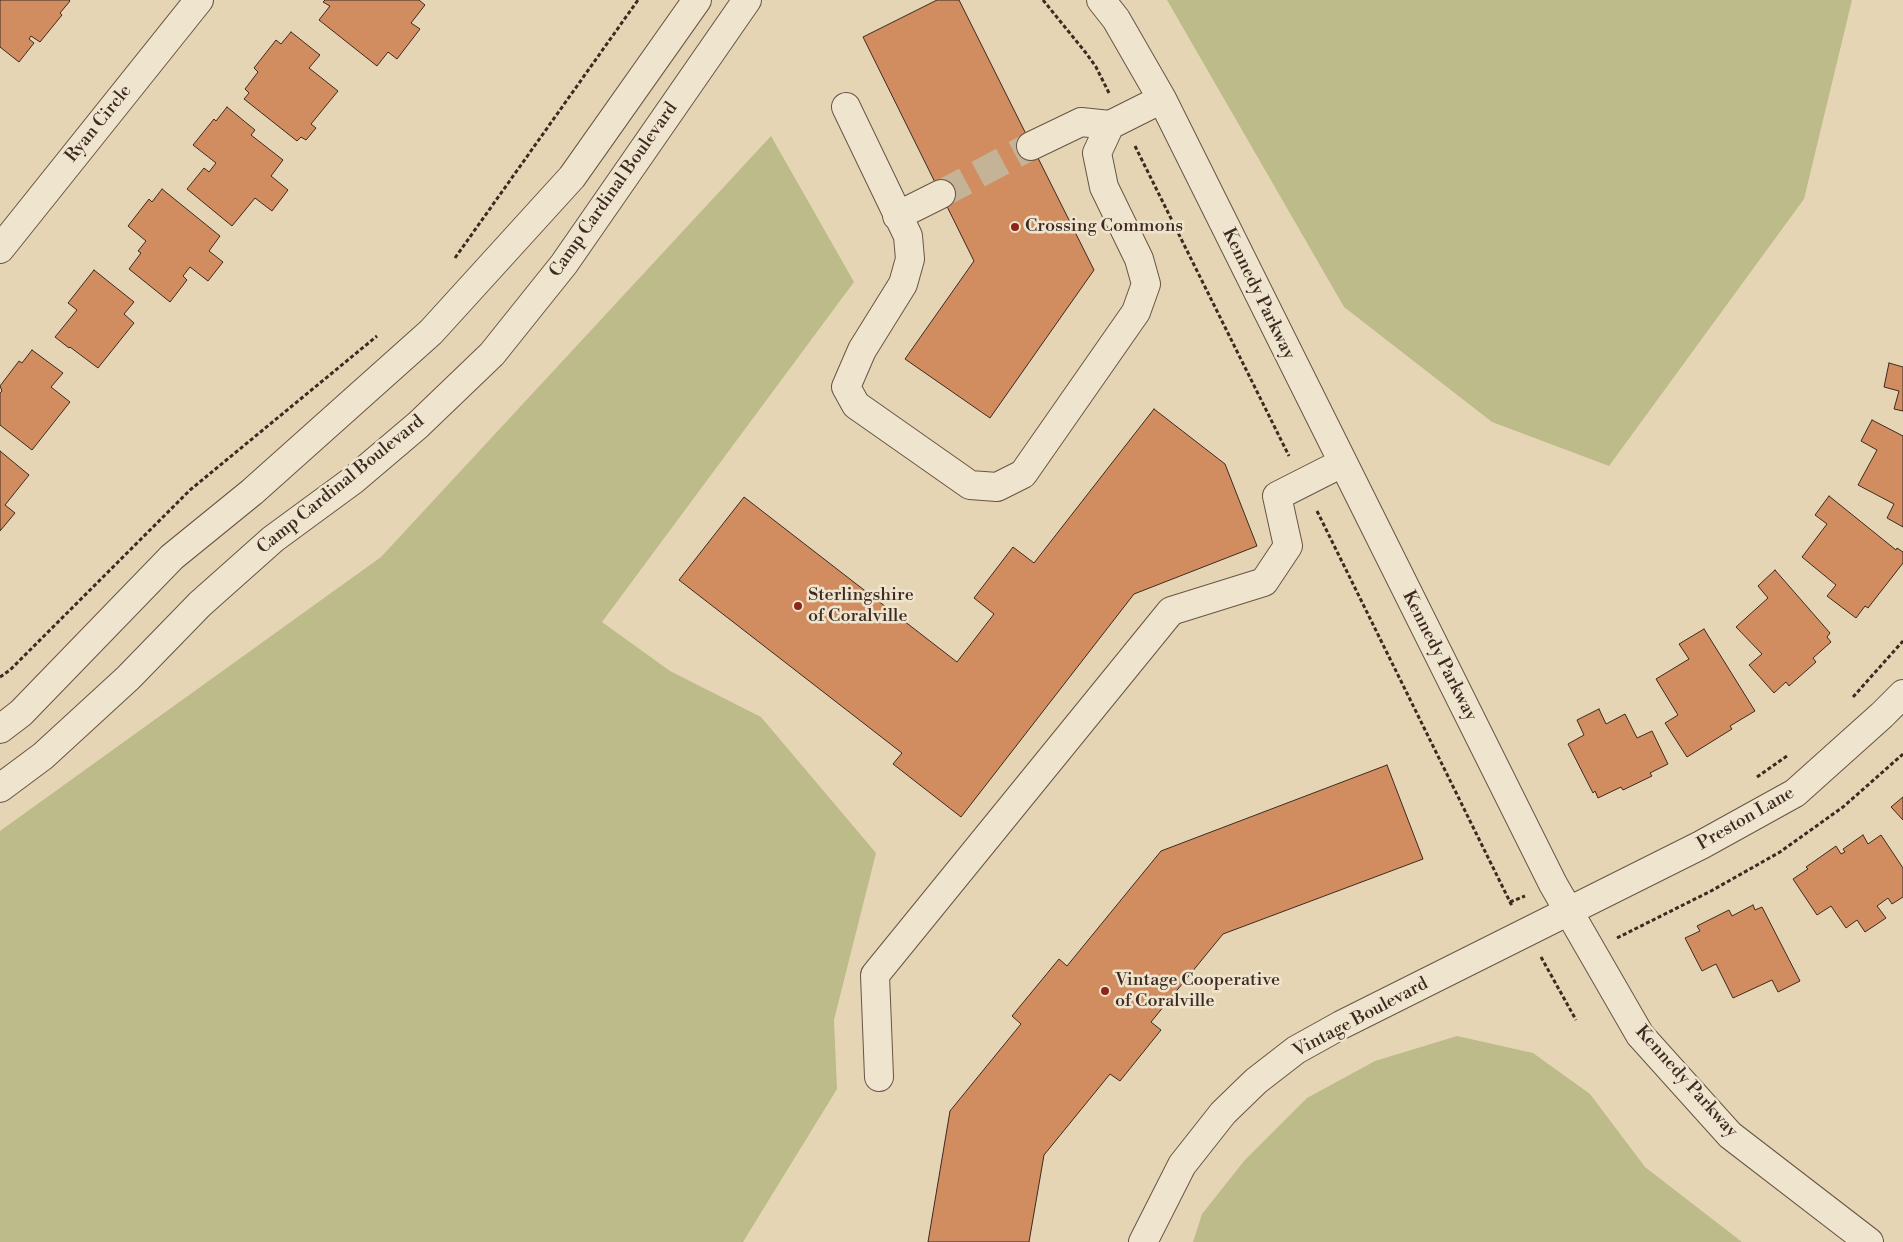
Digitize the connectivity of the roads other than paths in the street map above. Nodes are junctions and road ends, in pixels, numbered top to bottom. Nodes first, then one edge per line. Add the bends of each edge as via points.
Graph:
1 (199, 0) edge
2 (697, 0) edge
3 (747, 0) edge
4 (1101, 0) edge
5 (1162, 99) junction
6 (846, 107) dead end
7 (1110, 125) junction
8 (1032, 146) tunnel mouth
9 (941, 194) tunnel mouth
10 (898, 216) junction
11 (0, 249) edge
12 (1342, 463) junction
13 (1903, 694) edge
14 (0, 729) edge
15 (0, 788) edge
16 (1568, 913) junction
17 (880, 1077) dead end
18 (1143, 1242) edge
19 (1869, 1242) edge

1 - 11 street, Ryan Circle
2 - 14 street via 572,177 431,332 252,492 172,557 21,713
3 - 15 street, Camp Cardinal Boulevard via 564,264 492,354 418,425 352,481 273,539 236,571 128,678 43,756
4 - 5 street, Kennedy Parkway via 1116,19
5 - 7 street
5 - 12 street, Kennedy Parkway
6 - 10 street
7 - 8 street via 1081,122
7 - 10 street via 1097,153 1104,187 1139,258 1146,284 1136,312 1023,474 996,487 970,484 856,405 846,387 862,350 903,284 910,259 908,236
9 - 10 street
12 - 16 street, Kennedy Parkway
12 - 17 street via 1277,496 1288,546 1264,582 1171,610 875,975
13 - 16 street, Preston Lane via 1795,793 1702,845
16 - 18 street, Vintage Boulevard via 1296,1050 1256,1081 1223,1114 1182,1165
16 - 19 street, Kennedy Parkway via 1640,1035 1730,1135

